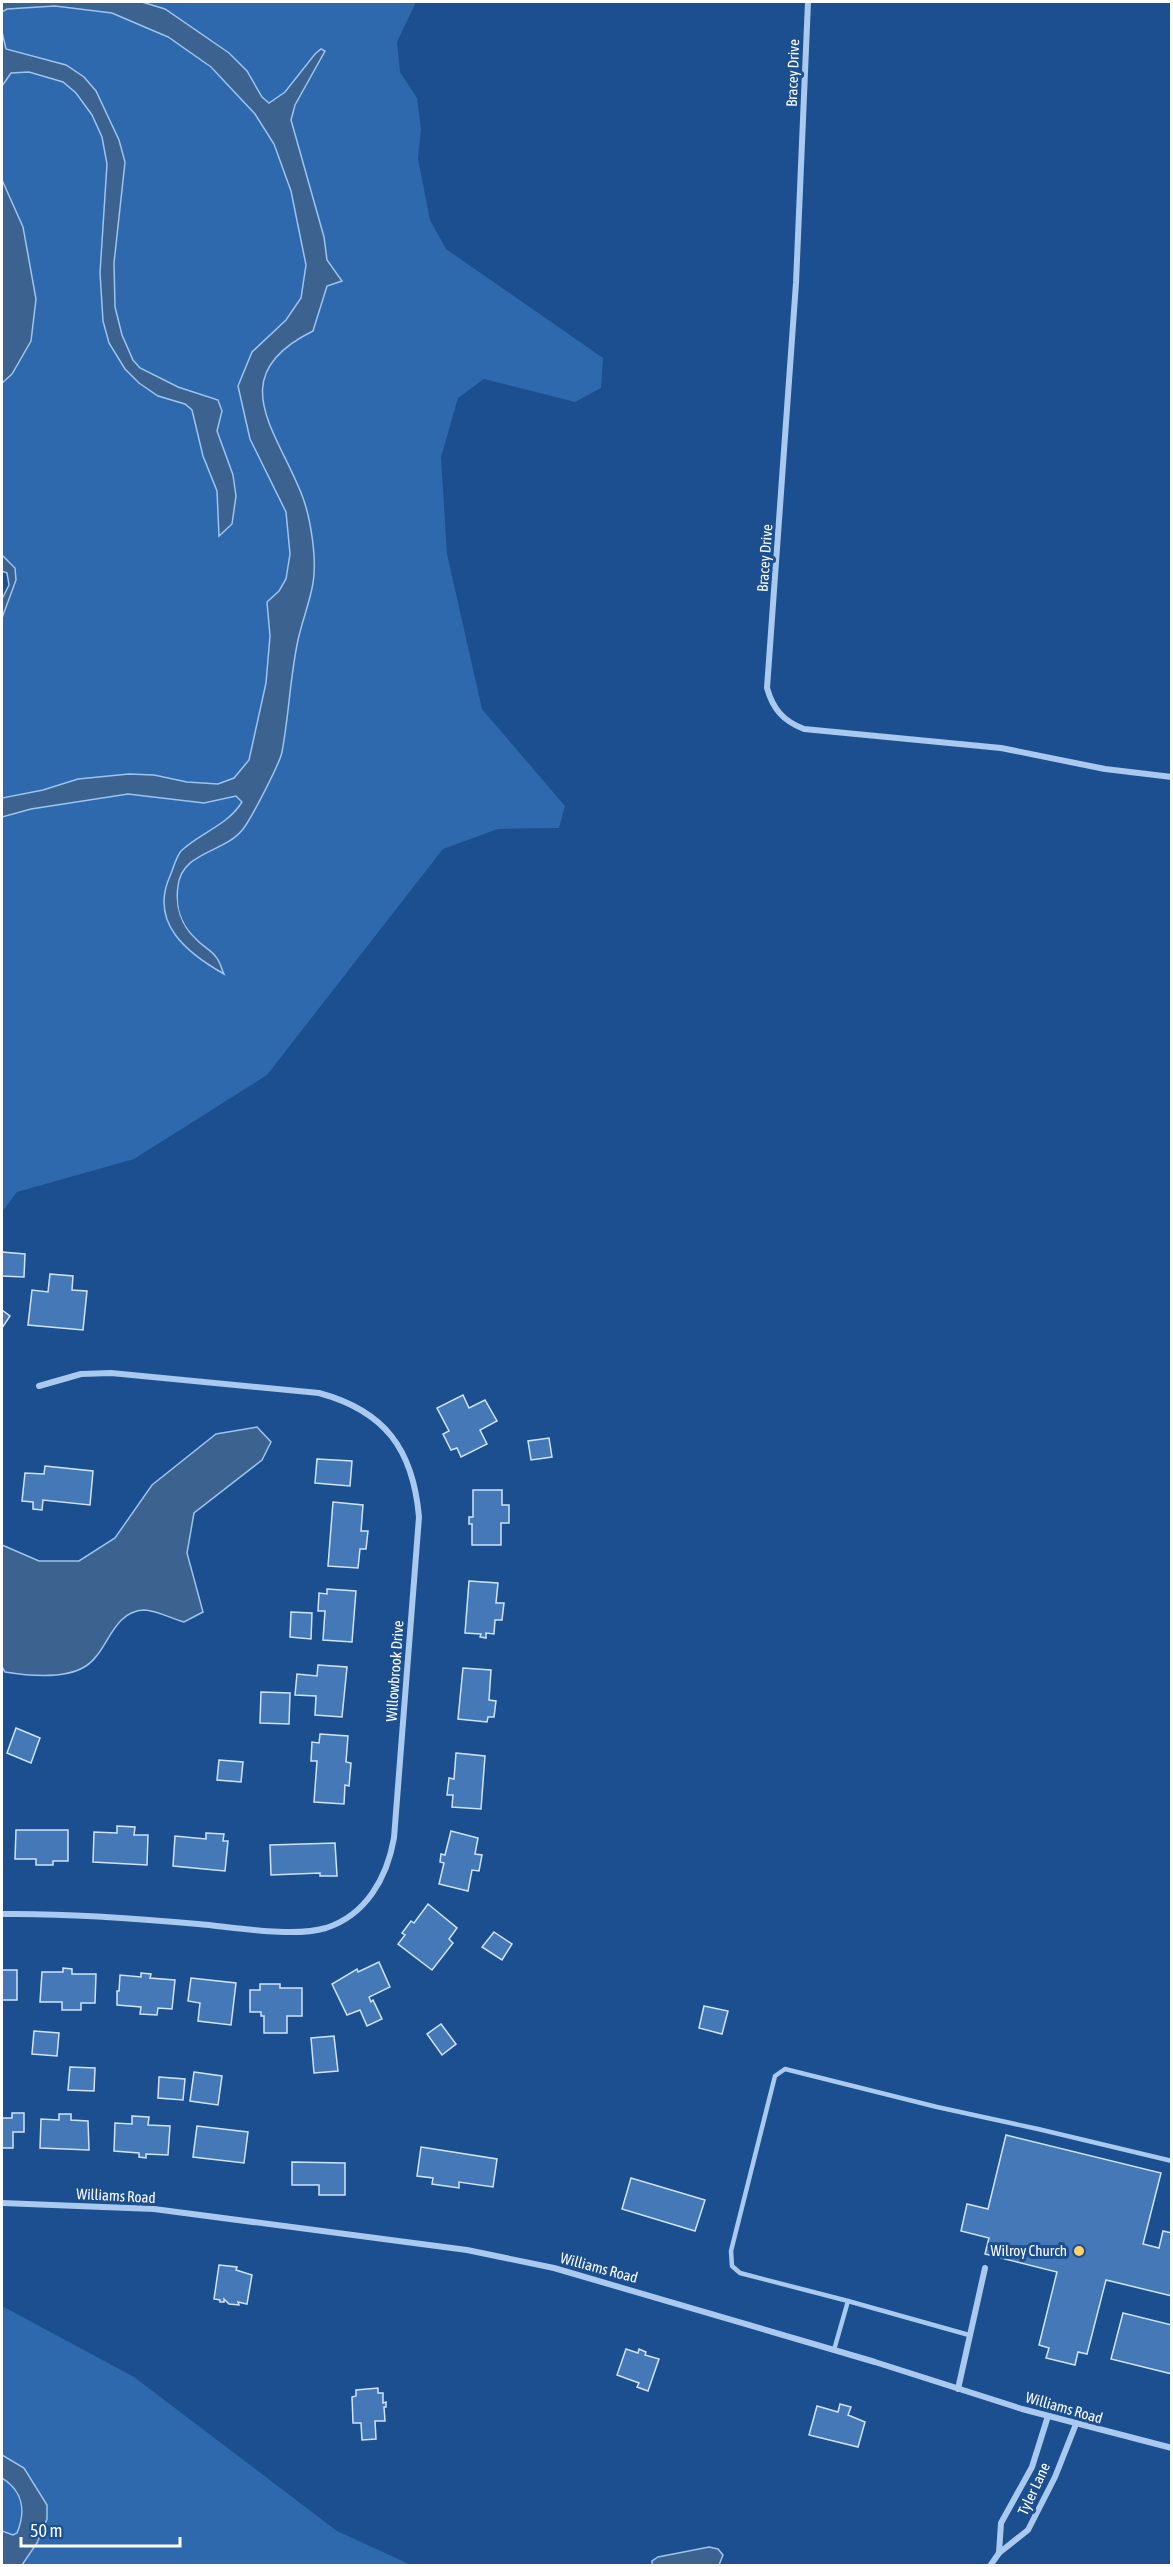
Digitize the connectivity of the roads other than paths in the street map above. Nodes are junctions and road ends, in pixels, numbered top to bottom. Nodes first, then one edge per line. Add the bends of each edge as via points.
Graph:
1 (808, 2) edge
2 (1172, 777) edge
3 (39, 1386) dead end
4 (2, 1914) edge
5 (1172, 2162) edge
6 (2, 2203) edge
7 (985, 2268) dead end
8 (848, 2301) junction
9 (969, 2335) junction
10 (834, 2350) junction
11 (958, 2390) junction
12 (1048, 2416) junction
13 (1076, 2424) junction
14 (1172, 2448) edge
15 (999, 2553) junction
16 (990, 2565) edge

1 - 2 street, Bracey Drive via 795,306 767,687 771,702 780,715 804,729 1001,748 1106,769
3 - 4 street, Willowbrook Drive via 81,1374 111,1373 339,1398 383,1425 397,1441 417,1490 419,1516 394,1838 383,1878 360,1909 325,1928 298,1932 160,1920
5 - 8 lane via 785,2069 776,2076 731,2251 732,2266 740,2273
6 - 10 street, Williams Road via 154,2209 466,2250 589,2277
7 - 9 street
8 - 9 lane
8 - 10 lane
9 - 11 street
10 - 11 street, Williams Road
11 - 12 street, Williams Road
12 - 13 street, Williams Road
12 - 15 street, Tyler Lane via 1032,2467 1001,2523
13 - 14 street, Williams Road
13 - 15 street, Tyler Lane via 1028,2530
15 - 16 street, Tyler Lane

